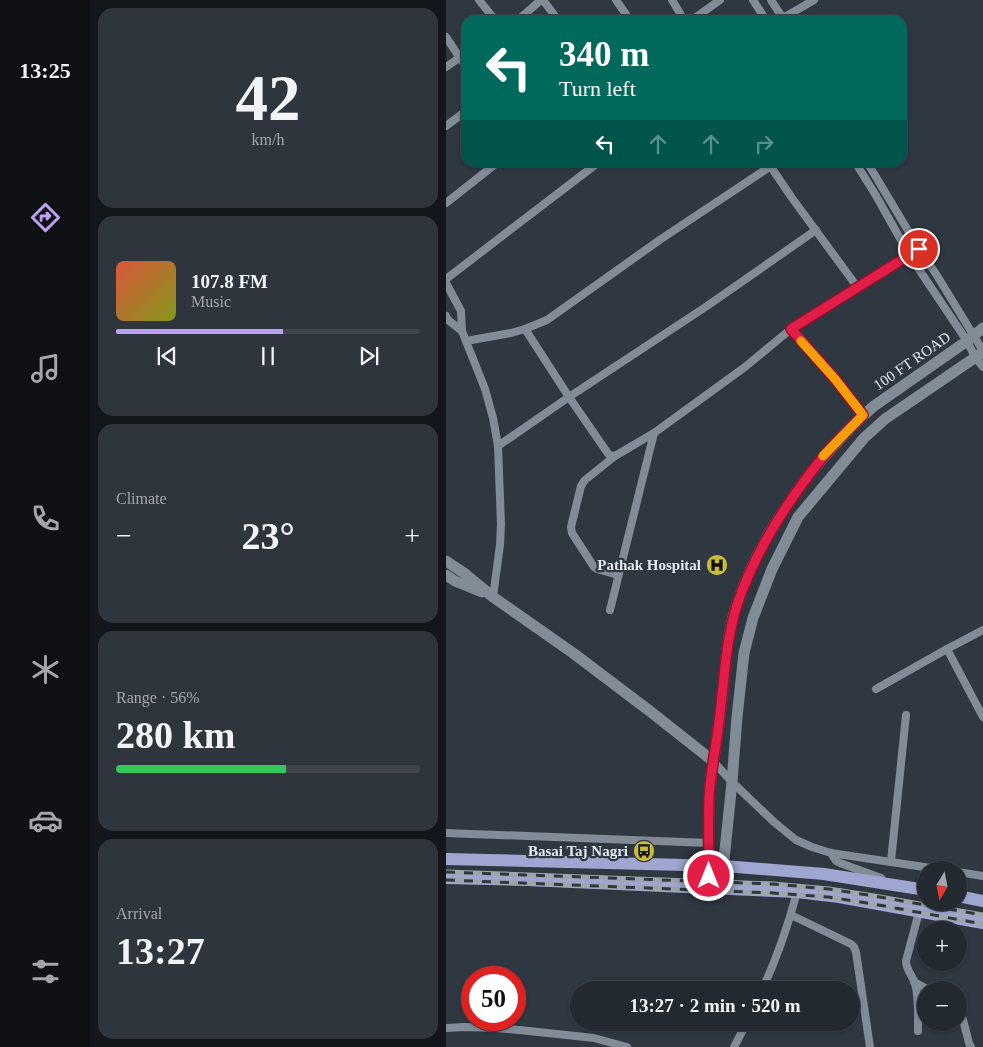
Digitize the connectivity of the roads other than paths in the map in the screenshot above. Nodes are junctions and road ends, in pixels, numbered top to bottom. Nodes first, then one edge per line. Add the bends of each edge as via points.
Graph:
1 (479, 0) edge
2 (542, 0) edge
3 (616, 0) edge
4 (672, 0) edge
5 (720, 0) edge
6 (753, 0) edge
7 (771, 0) edge
8 (814, 0) edge
9 (492, 15) edge
10 (524, 15) edge
11 (554, 15) edge
12 (626, 15) edge
13 (681, 15) edge
14 (699, 15) edge
15 (763, 15) edge
16 (780, 15) edge
17 (790, 15) edge
18 (446, 37) edge
19 (459, 58) junction
20 (461, 61) edge
21 (446, 67) edge
22 (461, 115) edge
23 (446, 126) edge
24 (492, 167) edge
25 (592, 167) edge
26 (769, 167) edge
27 (776, 167) edge
28 (858, 167) edge
29 (870, 167) edge
30 (446, 203) edge
31 (816, 230) junction
32 (919, 249) junction
33 (910, 256) junction
34 (446, 279) edge
35 (446, 283) edge
36 (858, 288) junction
37 (446, 316) edge
38 (525, 329) junction
39 (791, 329) junction
40 (462, 331) junction
41 (974, 335) edge
42 (466, 341) junction
43 (980, 353) edge
44 (983, 367) edge
45 (569, 397) junction
46 (863, 415) junction
47 (654, 433) junction
48 (498, 446) junction
49 (614, 456) junction
50 (446, 561) edge
51 (446, 575) edge
52 (618, 575) junction
53 (493, 597) junction
54 (610, 610) dead end
55 (983, 630) edge
56 (947, 649) junction
57 (876, 689) dead end
58 (906, 715) dead end
59 (983, 717) edge
60 (713, 761) junction
61 (732, 782) junction
62 (446, 833) edge
63 (709, 843) junction
64 (831, 853) junction
65 (446, 859) edge
66 (891, 862) junction
67 (709, 865) junction
68 (724, 866) junction
69 (917, 866) edge
70 (967, 873) edge
71 (983, 876) edge
72 (446, 878) edge
73 (917, 887) edge
74 (715, 888) junction
75 (917, 888) edge
76 (796, 892) junction
77 (967, 898) edge
78 (983, 901) edge
79 (919, 912) junction
80 (791, 915) junction
81 (983, 923) edge
82 (766, 981) edge
83 (914, 982) junction
84 (917, 984) edge
85 (917, 996) edge
86 (446, 1028) edge
87 (742, 1031) edge
88 (966, 1031) edge
89 (627, 1047) edge
90 (734, 1047) edge
91 (870, 1047) edge
92 (972, 1047) edge

1 - 9 street
2 - 10 street
2 - 11 street
3 - 12 street
4 - 13 street
5 - 14 street
6 - 15 street
7 - 16 street
8 - 17 street
18 - 19 street
19 - 20 street
19 - 21 street
22 - 23 street
24 - 30 street
25 - 34 street
26 - 38 street via 547,320
27 - 31 street via 792,198
28 - 33 street
29 - 32 street
31 - 36 street
31 - 45 street
32 - 33 street
32 - 41 street
33 - 36 street
33 - 41 street
35 - 40 street via 461,311
36 - 39 street
37 - 40 street
38 - 42 street
38 - 45 street
39 - 46 street
39 - 47 street
40 - 42 street
41 - 43 street
41 - 46 main road, 100 FT ROAD
42 - 48 street via 485,390
43 - 44 street
43 - 61 main road via 885,419 864,438 798,517 772,569 753,618 744,653
45 - 48 street
45 - 49 street via 609,455
46 - 60 main road, 100 FT ROAD via 820,460 783,511 757,556 735,612 725,659
47 - 49 street
47 - 52 street
48 - 53 street via 501,524
49 - 52 street via 584,480 571,527 594,567
50 - 53 main road
51 - 53 main road
52 - 54 street
53 - 60 main road via 573,653
55 - 56 street
56 - 57 street
56 - 59 street
58 - 66 street
60 - 61 street
60 - 63 main road, 100 FT ROAD
61 - 64 street via 796,840
61 - 68 main road
62 - 63 street
63 - 67 main road, 100 FT ROAD
64 - 66 street
64 - 73 street via 836,861 863,872
65 - 67 main road
66 - 69 street
67 - 68 main road
67 - 74 main road, 100 FT ROAD
68 - 74 main road
68 - 75 main road via 824,874
70 - 71 street
72 - 74 main road
74 - 76 main road
76 - 79 main road
76 - 80 street
77 - 78 main road
79 - 81 main road
79 - 83 street via 906,961
80 - 82 street
80 - 91 street via 854,947
83 - 84 street
83 - 85 street
86 - 89 street via 529,1031 594,1038
87 - 90 street
88 - 92 street

